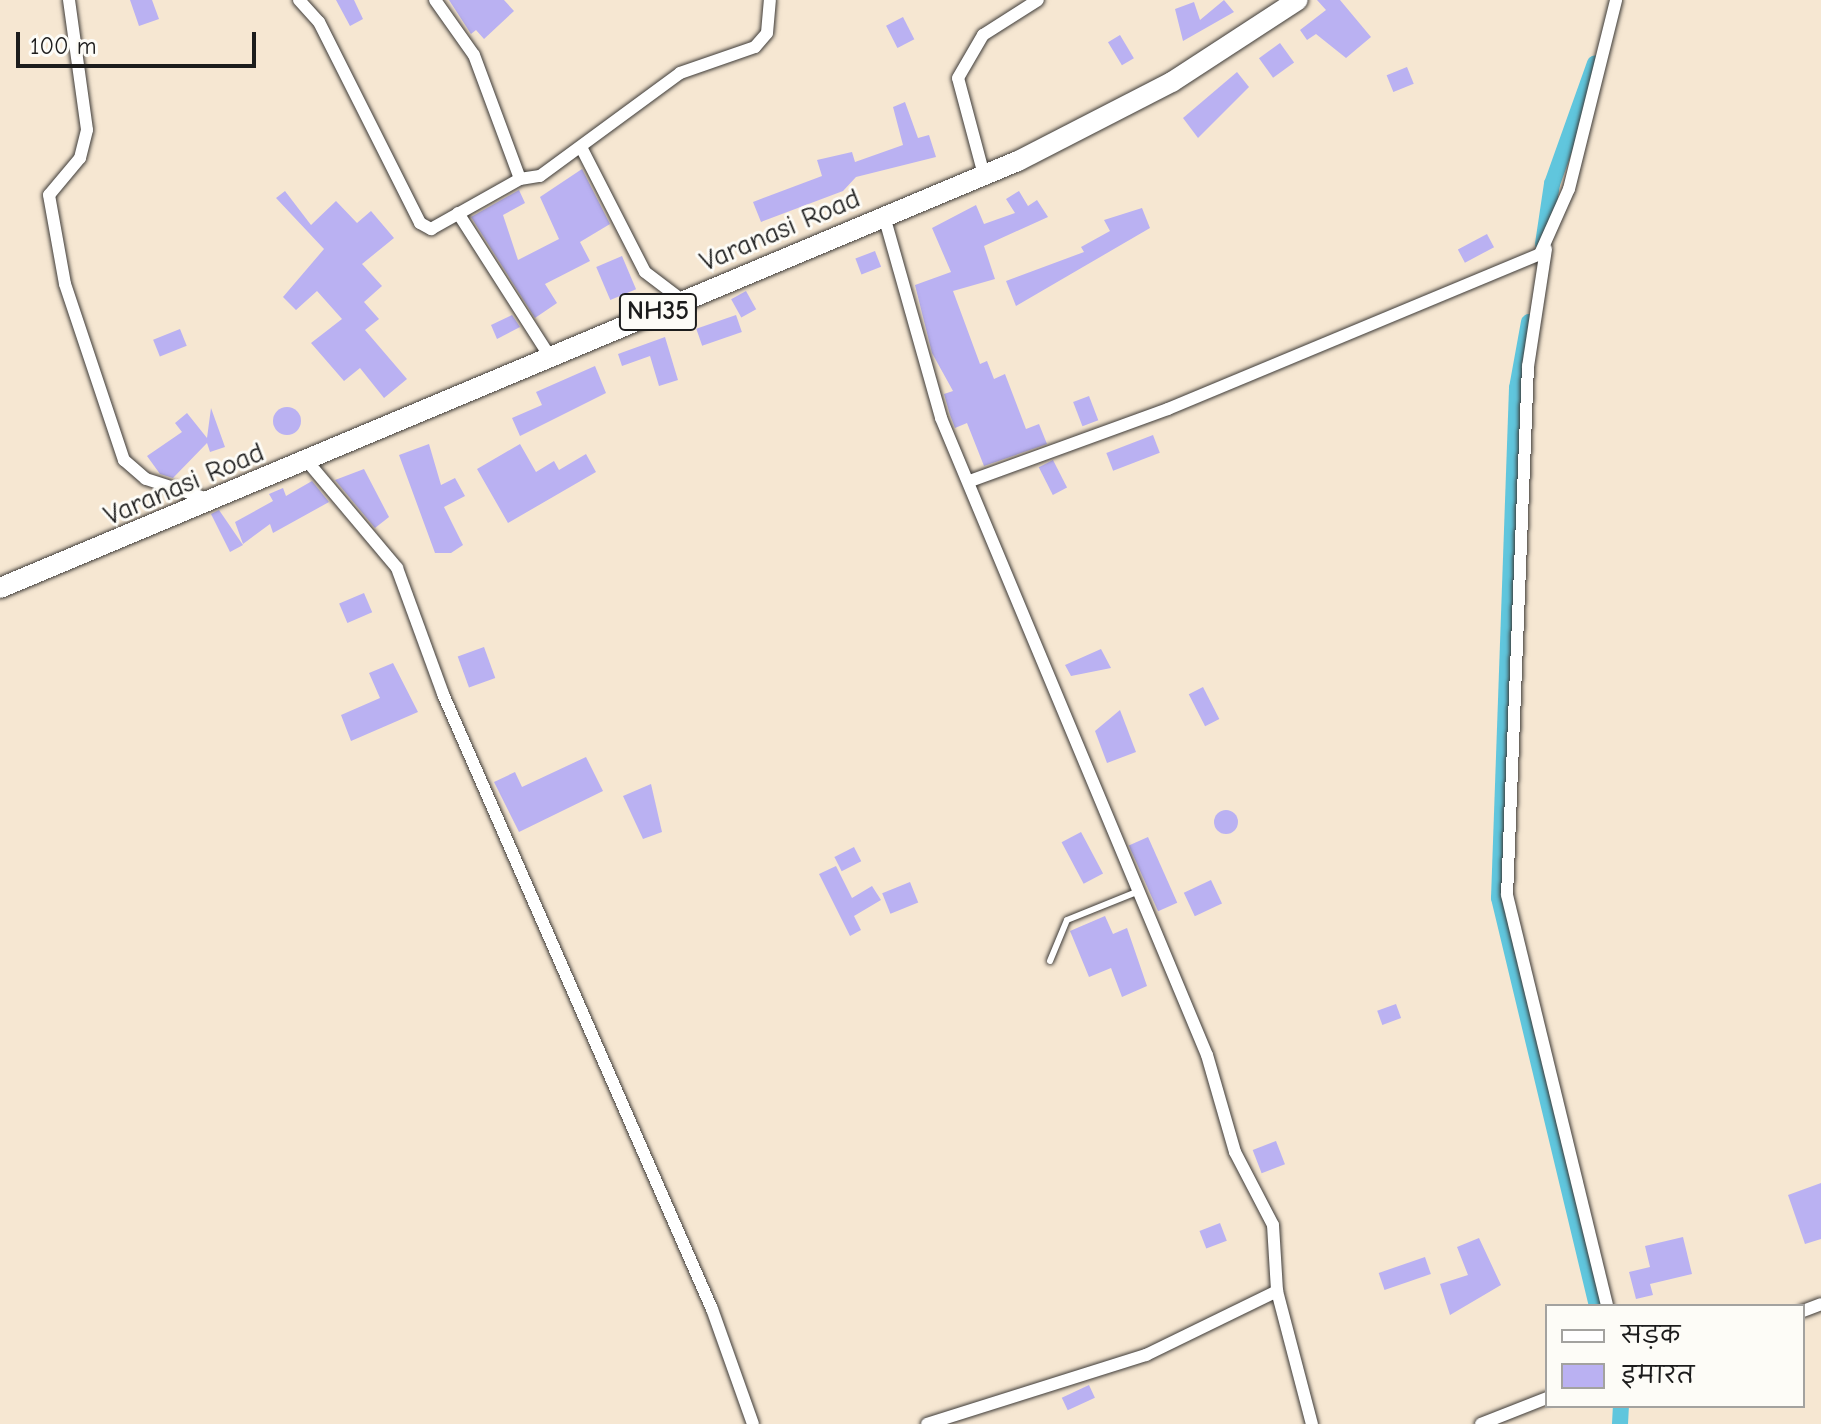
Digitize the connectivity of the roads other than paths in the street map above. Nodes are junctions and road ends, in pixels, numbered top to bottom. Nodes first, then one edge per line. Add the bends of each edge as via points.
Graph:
1 (69, 0) edge
2 (299, 0) edge
3 (435, 0) edge
4 (770, 0) edge
5 (1038, 0) edge
6 (1298, 0) edge
7 (1616, 0) edge
8 (582, 149) junction
9 (984, 175) junction
10 (520, 179) junction
11 (458, 213) junction
12 (884, 216) junction
13 (1546, 249) junction
14 (683, 301) junction
15 (550, 357) junction
16 (307, 461) junction
17 (970, 481) junction
18 (218, 502) junction
19 (0, 588) edge
20 (1139, 891) junction
21 (1050, 961) dead end
22 (1277, 1291) junction
23 (1607, 1304) edge
24 (1545, 1399) edge
25 (753, 1424) edge
26 (927, 1424) edge
27 (1312, 1424) edge
28 (1481, 1424) edge

1 - 18 street via 87,130 80,158 49,195 65,284 124,460 146,479
2 - 11 street via 319,22 420,223 431,229
3 - 10 street via 474,55
4 - 8 street via 767,33 755,47 680,73
5 - 9 street via 983,35 958,78
6 - 9 highway, Varanasi Road / NH35 via 1172,82
7 - 13 street
8 - 10 street via 540,176
8 - 14 street via 645,272
9 - 12 highway, Varanasi Road / NH35
10 - 11 street
11 - 15 street
12 - 14 highway, Varanasi Road / NH35
12 - 17 street via 933,396
13 - 17 street via 1168,409
13 - 23 street via 1528,366 1507,895
14 - 15 highway, Varanasi Road / NH35
15 - 16 highway, Varanasi Road / NH35
16 - 18 highway, Varanasi Road / NH35
16 - 25 street via 397,568 443,694 712,1309
17 - 20 street
18 - 19 highway, Varanasi Road / NH35
20 - 21 lane via 1067,920
20 - 22 street via 1207,1055 1235,1152 1273,1225
22 - 26 street via 1146,1355
22 - 27 street
24 - 28 street

